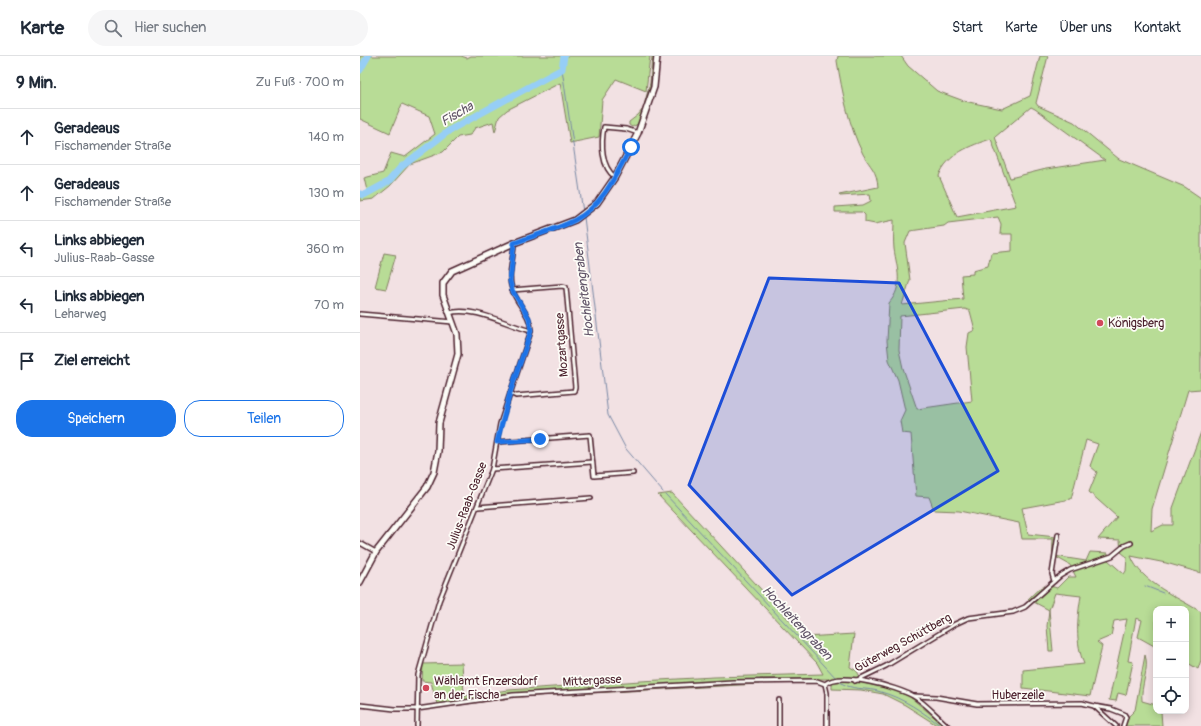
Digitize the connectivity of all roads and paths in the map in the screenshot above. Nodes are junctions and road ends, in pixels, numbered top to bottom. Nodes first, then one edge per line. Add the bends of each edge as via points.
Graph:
1 (657, 56) edge
2 (638, 133) junction
3 (615, 177) junction
4 (514, 243) junction
5 (512, 290) junction
6 (449, 313) junction
7 (360, 314) edge
8 (453, 322) junction
9 (531, 331) junction
10 (510, 393) junction
11 (497, 442) junction
12 (592, 462) junction
13 (492, 469) junction
14 (633, 473) dead end
15 (591, 498) dead end
16 (478, 507) junction
17 (1058, 535) dead end
18 (1131, 543) dead end
19 (360, 544) edge
20 (376, 552) junction
21 (1054, 581) junction
22 (360, 582) edge
23 (871, 674) junction
24 (855, 681) junction
25 (869, 682) junction
26 (825, 684) junction
27 (914, 696) junction
28 (780, 700) dead end
29 (360, 705) edge
30 (1094, 706) junction
31 (417, 709) junction
32 (417, 726) edge
33 (779, 726) edge
34 (827, 726) edge
35 (948, 726) edge
36 (1116, 726) edge
37 (1123, 726) edge

1 - 2 main road via 652,93
2 - 3 main road
2 - 3 street via 604,127 602,138 606,165 609,173
3 - 4 main road via 601,199 583,215
4 - 5 street via 510,281
4 - 6 main road via 446,276 442,288
5 - 9 street via 529,318
5 - 10 street, Mozartgasse via 566,287 574,391 516,396
6 - 8 main road
6 - 9 street via 460,311 489,317
7 - 8 street
8 - 20 main road via 458,338 458,354 439,423 434,472 427,487
9 - 10 street, Julius-Raab-Gasse
10 - 11 street, Julius-Raab-Gasse
11 - 12 street via 590,435
11 - 13 street, Julius-Raab-Gasse
12 - 13 street
12 - 14 street via 594,476
13 - 16 street, Julius-Raab-Gasse
15 - 16 street
16 - 31 street, Julius-Raab-Gasse via 439,601 418,675
17 - 21 street via 1052,574
18 - 21 street, Güterweg Schüttberg via 1112,556 1070,570
19 - 20 street
20 - 22 main road
21 - 23 street, Güterweg Schüttberg via 1025,607 1013,612 968,618
23 - 24 street, Güterweg Schüttberg
23 - 25 street
24 - 25 street
24 - 26 street via 839,678
25 - 27 street
26 - 31 street, Mittergasse via 818,681 733,682 521,694
26 - 34 street
27 - 30 street, Huberzeile via 977,704 1082,702
27 - 35 street
28 - 33 street
29 - 31 street, Mittergasse
30 - 36 street
30 - 37 street, Huberzeile via 1124,714 1126,717
31 - 32 street, Julius-Raab-Gasse

